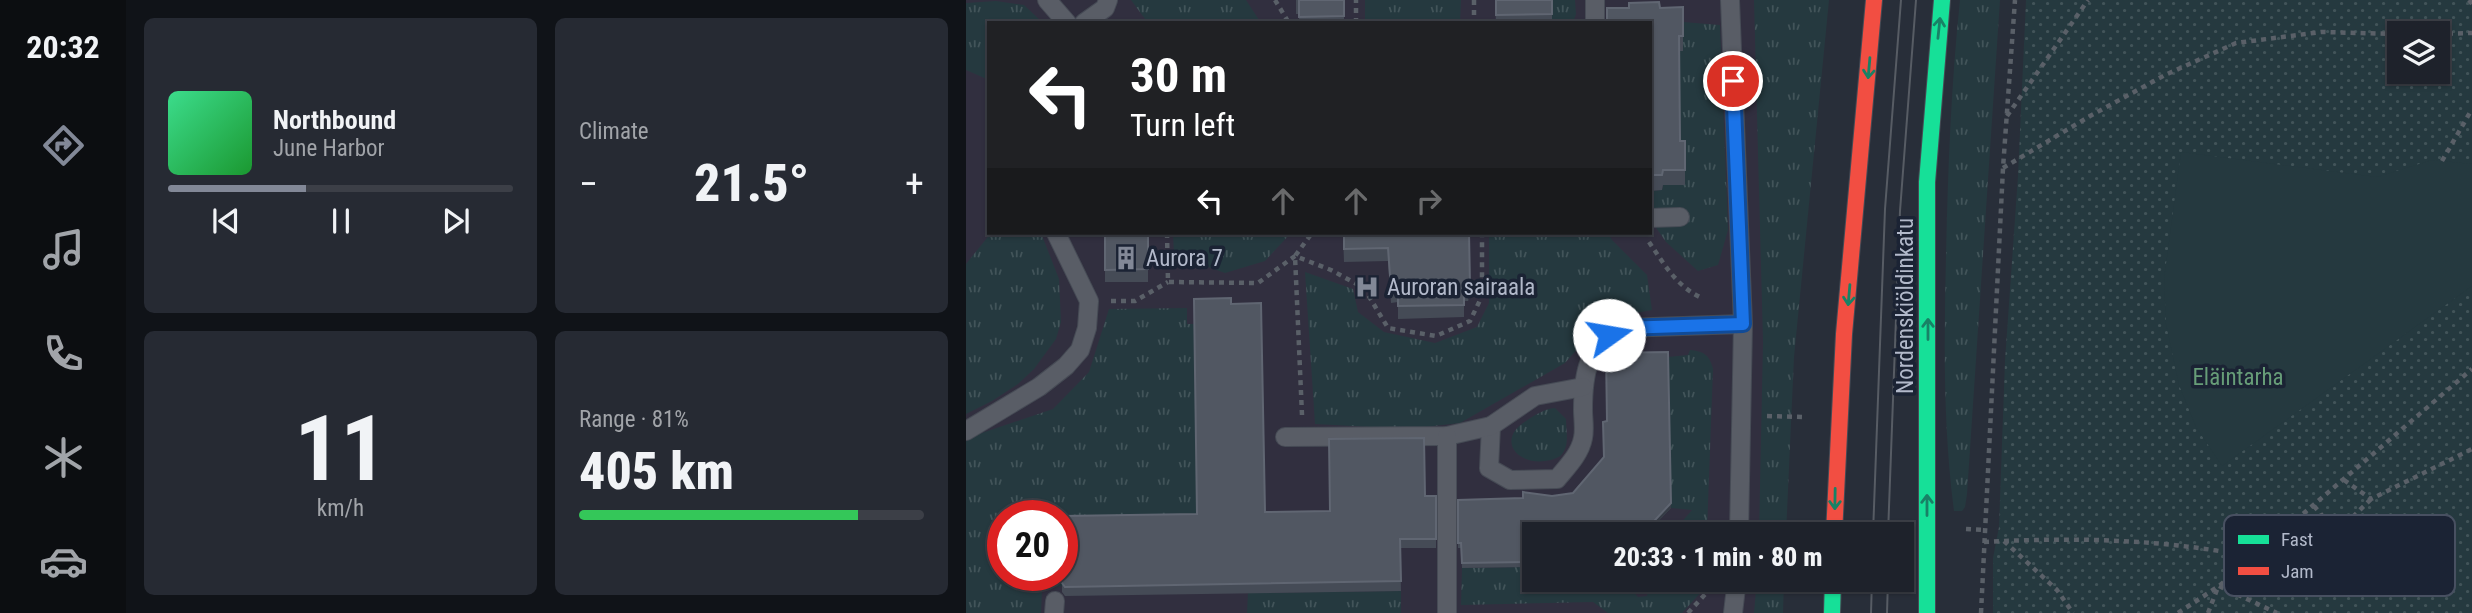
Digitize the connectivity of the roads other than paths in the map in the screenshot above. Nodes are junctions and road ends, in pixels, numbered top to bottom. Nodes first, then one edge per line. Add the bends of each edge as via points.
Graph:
1 (1047, 0) edge
2 (1108, 0) edge
3 (1595, 0) edge
4 (1730, 0) edge
5 (1874, 0) edge
6 (1942, 0) edge
7 (1064, 21) edge
8 (1087, 21) edge
9 (1595, 21) edge
10 (1652, 218) edge
11 (1680, 218) dead end
12 (1057, 235) edge
13 (1743, 324) junction
14 (1583, 387) junction
15 (1491, 426) junction
16 (966, 432) edge
17 (1447, 436) junction
18 (1294, 437) road end
19 (1739, 522) edge
20 (1834, 522) edge
21 (1735, 592) edge
22 (1833, 592) edge
23 (1447, 613) edge
24 (1733, 613) edge
25 (1832, 613) edge
26 (1927, 613) edge

1 - 7 lane
2 - 8 lane via 1105,8
3 - 9 lane
4 - 13 lane
5 -> 20 main road
26 -> 6 main road, Nordenskiöldinkatu via 1927,182
10 - 11 lane
12 - 16 lane via 1089,301 1080,350 1039,387
13 - 14 lane via 1623,328 1597,347
13 - 19 lane
14 - 15 lane via 1535,396
14 - 15 lane via 1583,438 1557,479 1510,480 1489,468
15 - 17 lane
17 - 18 lane
17 - 23 lane
21 - 24 lane
22 - 25 main road

